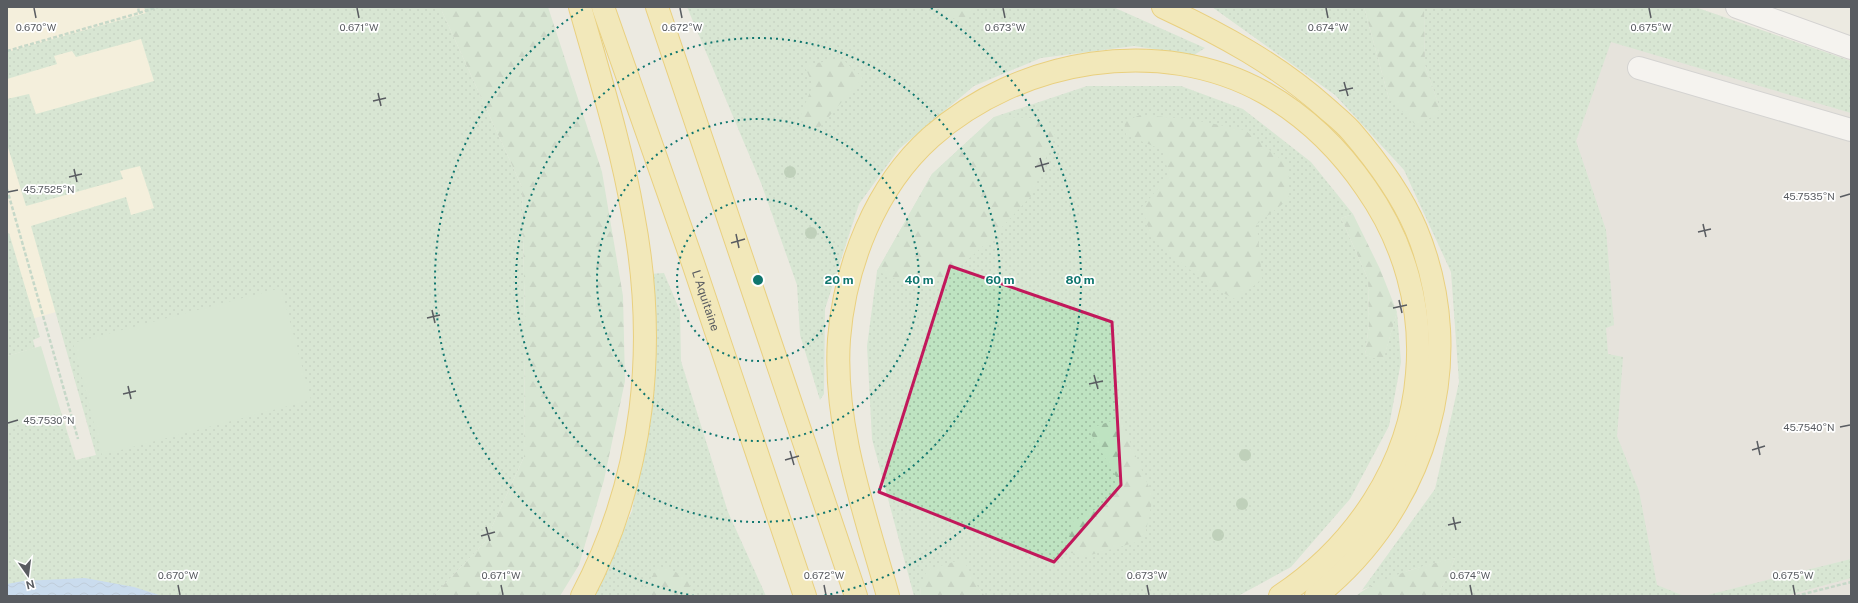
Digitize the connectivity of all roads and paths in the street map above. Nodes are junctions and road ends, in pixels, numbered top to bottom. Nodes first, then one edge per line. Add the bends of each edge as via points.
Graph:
1 (138, 7) edge
2 (158, 7) edge
3 (580, 7) edge
4 (603, 7) edge
5 (657, 7) edge
6 (1163, 7) edge
7 (1737, 7) edge
8 (140, 13) junction
9 (1851, 48) edge
10 (7, 51) edge
11 (1639, 68) dead end
12 (1851, 130) edge
13 (7, 189) edge
14 (78, 438) dead end
15 (1851, 582) edge
16 (582, 596) edge
17 (805, 596) edge
18 (856, 596) edge
19 (888, 596) edge
20 (1280, 596) edge
21 (1316, 596) edge
22 (1796, 596) edge

1 - 8 path
2 - 8 path
3 - 16 highway via 633,213 638,244 645,345 644,394 626,486 595,572
4 - 17 highway, L'Aquitaine
5 - 18 highway
6 - 21 highway via 1259,58 1303,88 1350,130 1400,198 1416,229 1434,286 1440,345 1434,402 1421,452 1411,477 1384,526 1346,570
7 - 9 street
8 - 10 path
11 - 12 street
13 - 14 path
15 - 22 path
19 - 20 highway via 857,485 839,391 839,341 843,306 862,240 880,201 904,167 930,139 982,100 1014,84 1040,75 1079,66 1122,61 1159,62 1199,68 1265,93 1299,117 1327,140 1381,210 1409,278 1417,323 1418,368 1413,408 1398,454 1372,505 1357,525 1331,555

